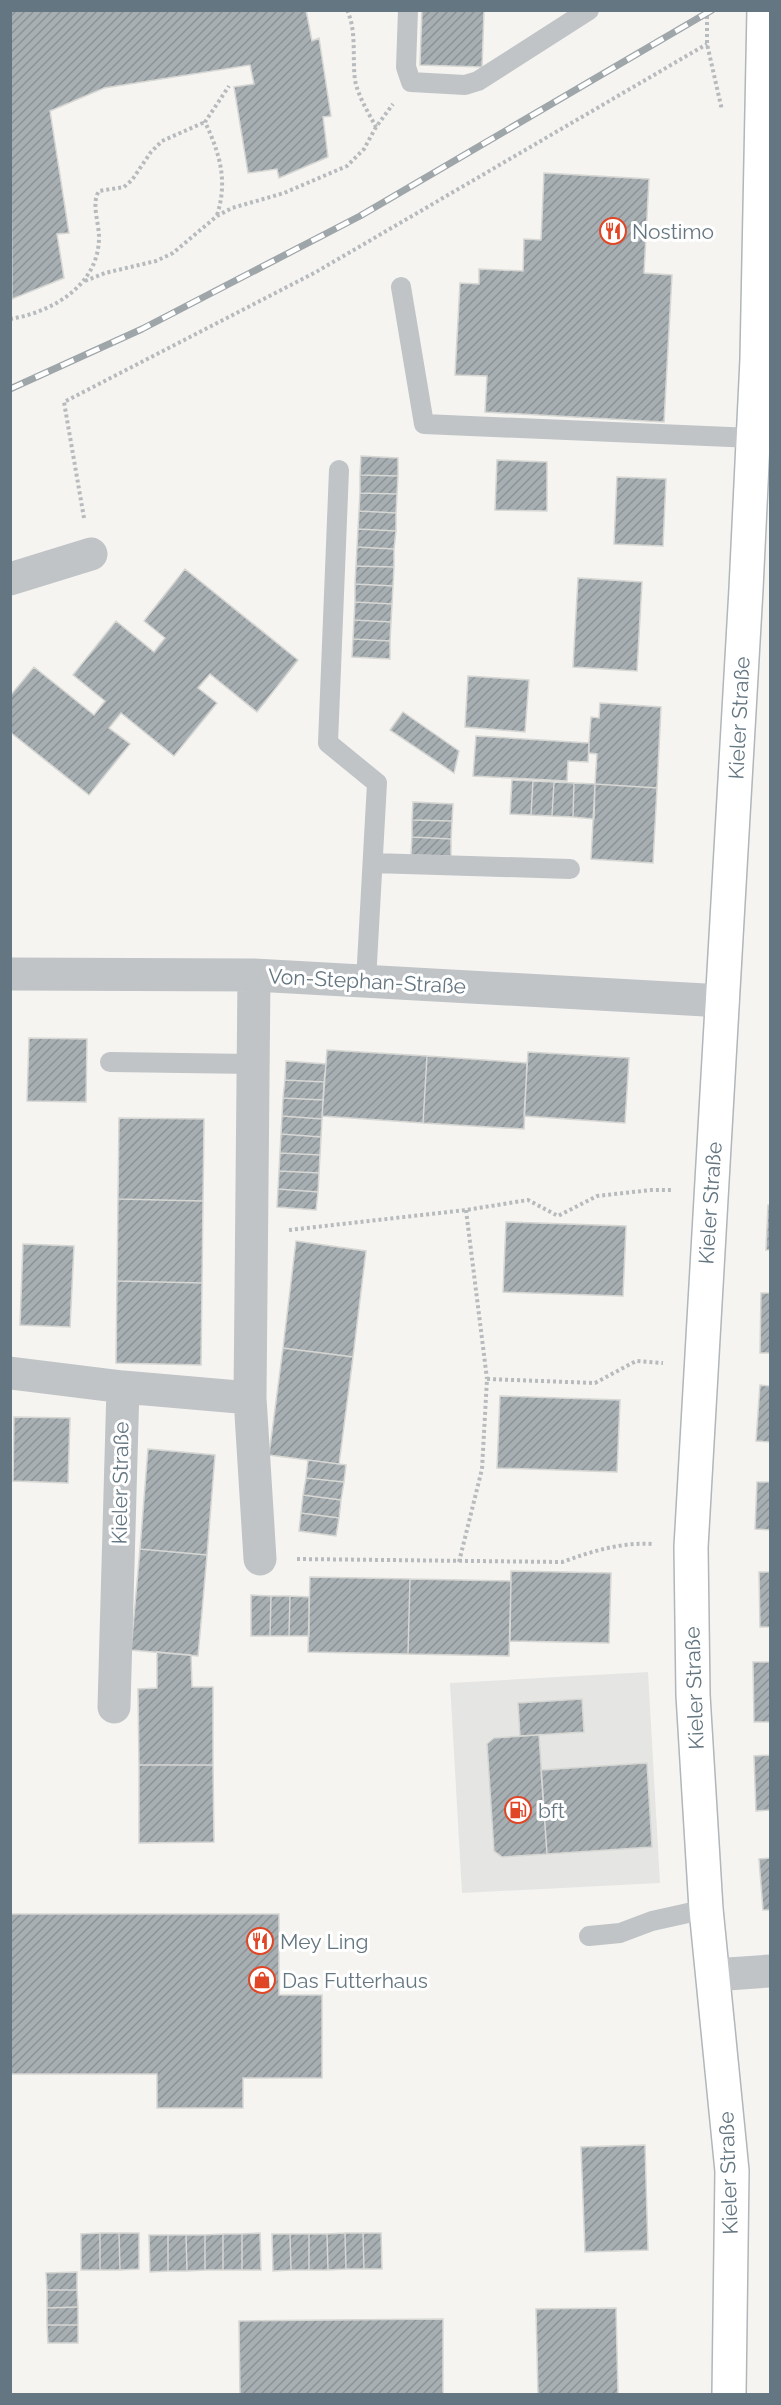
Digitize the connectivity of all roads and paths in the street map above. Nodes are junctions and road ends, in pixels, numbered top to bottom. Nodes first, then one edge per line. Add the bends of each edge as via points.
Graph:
1 (347, 10) edge
2 (408, 10) edge
3 (589, 10) edge
4 (764, 10) edge
5 (707, 44) dead end
6 (411, 82) junction
7 (229, 86) dead end
8 (766, 86) edge
9 (205, 122) junction
10 (376, 127) junction
11 (217, 216) junction
12 (85, 281) junction
13 (401, 287) dead end
14 (10, 320) edge
15 (764, 359) edge
16 (753, 438) junction
17 (339, 470) dead end
18 (91, 554) joint
19 (10, 579) edge
20 (373, 863) junction
21 (570, 869) dead end
22 (10, 974) edge
23 (254, 975) junction
24 (366, 981) junction
25 (723, 1001) junction
26 (110, 1062) dead end
27 (254, 1064) junction
28 (710, 1191) junction
29 (466, 1210) junction
30 (252, 1234) junction
31 (700, 1366) junction
32 (10, 1373) edge
33 (487, 1379) junction
34 (123, 1387) junction
35 (250, 1398) junction
36 (691, 1547) junction
37 (261, 1559) joint
38 (459, 1562) junction
39 (114, 1707) dead end
40 (706, 1909) junction
41 (589, 1936) dead end
42 (771, 1971) edge
43 (713, 1975) junction
44 (729, 2394) edge

1 - 10 path via 356,82
2 - 6 lane via 406,67
3 - 6 lane via 478,81 465,86
4 - 8 main road, Kieler Straße
5 - 18 path via 316,273 64,402
6 - 10 path
7 - 9 path
8 - 15 main road, Kieler Straße
9 - 11 path via 216,147 222,182
9 - 12 path via 162,141 124,187 99,191 95,198 99,239 95,261
10 - 11 path via 364,150 347,166
11 - 12 path via 190,240 156,261
12 - 14 path via 68,297 43,310
13 - 16 lane via 424,424
15 - 16 main road, Kieler Straße
16 - 25 main road, Kieler Straße
17 - 20 lane via 328,743 377,783
18 - 19 street
20 - 21 lane
20 - 24 lane
22 - 23 street, Von-Stephan-Straße
23 - 24 street, Von-Stephan-Straße
23 - 27 street
24 - 25 street, Von-Stephan-Straße
25 - 28 main road, Kieler Straße
26 - 27 lane
27 - 30 street
28 - 29 path via 651,1190 597,1196 558,1216 528,1200
28 - 31 main road, Kieler Straße
29 - 30 path
29 - 33 path
30 - 35 street
31 - 33 path via 636,1361 595,1383
31 - 36 main road, Kieler Straße
32 - 34 street
33 - 38 path via 482,1469
34 - 35 street
34 - 39 street, Kieler Straße
35 - 37 street
36 - 38 path via 634,1543 601,1548 562,1562
36 - 40 main road, Kieler Straße via 693,1695
37 - 38 path
40 - 41 lane via 620,1933
40 - 43 main road, Kieler Straße
42 - 43 street
43 - 44 main road, Kieler Straße via 732,2171

